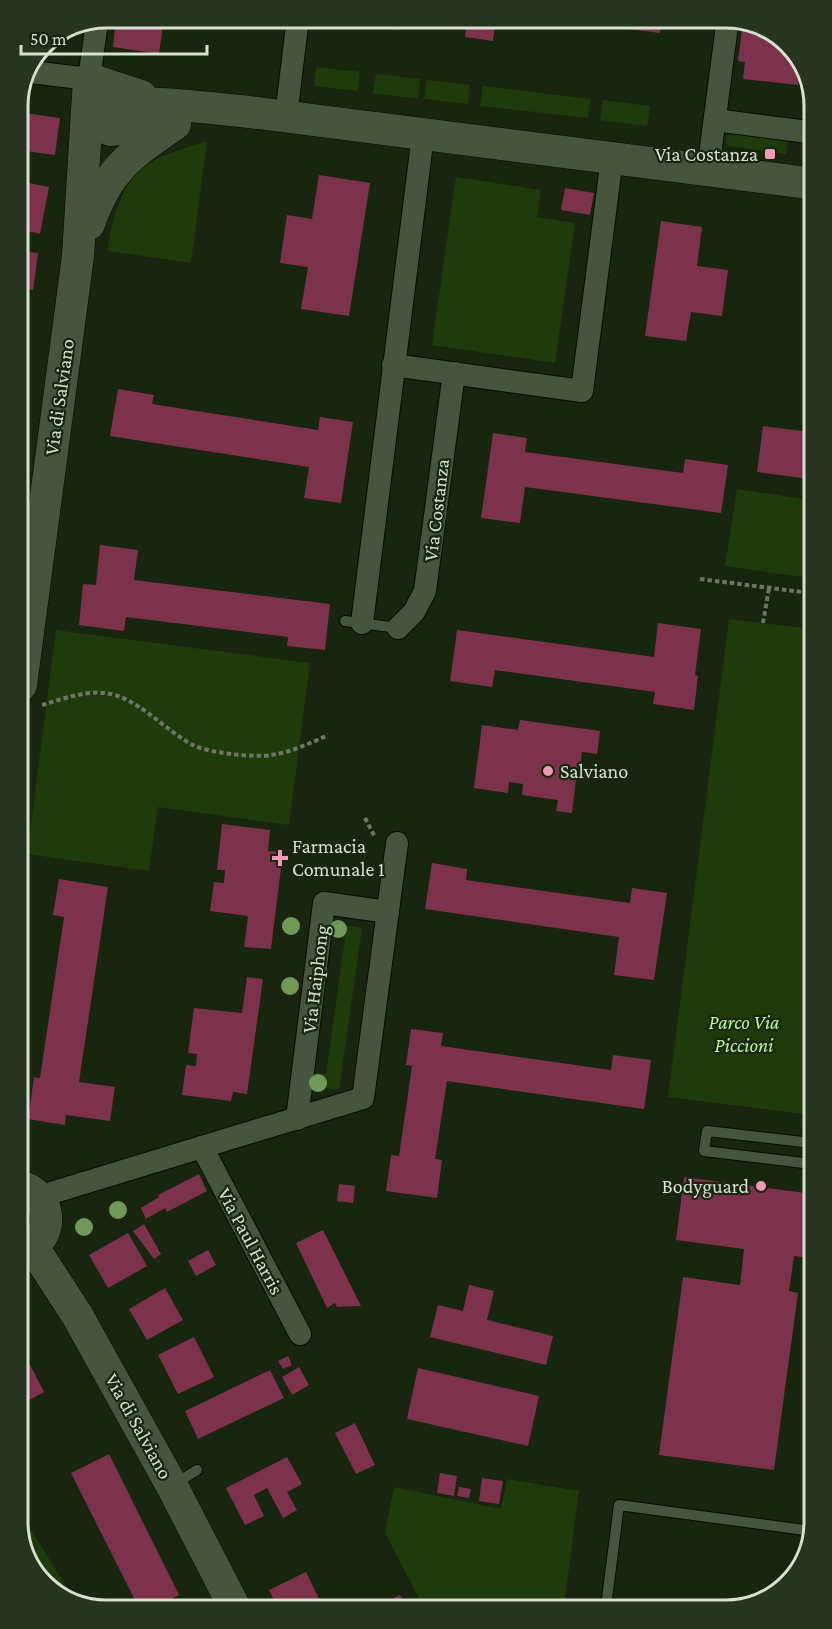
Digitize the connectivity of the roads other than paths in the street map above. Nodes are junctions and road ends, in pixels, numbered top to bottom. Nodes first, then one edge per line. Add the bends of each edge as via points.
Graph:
1 (296, 28) edge
2 (95, 29) edge
3 (727, 29) edge
4 (35, 73) edge
5 (82, 88) junction
6 (173, 114) junction
7 (286, 116) junction
8 (715, 120) junction
9 (804, 131) edge
10 (423, 135) junction
11 (612, 158) junction
12 (708, 170) junction
13 (804, 182) edge
14 (78, 256) junction
15 (393, 365) junction
16 (454, 373) junction
17 (354, 622) joint
18 (398, 628) joint
19 (30, 695) edge
20 (397, 843) dead end
21 (388, 912) junction
22 (297, 1119) junction
23 (804, 1142) edge
24 (202, 1147) junction
25 (804, 1163) edge
26 (31, 1192) edge
27 (28, 1250) edge
28 (300, 1334) dead end
29 (803, 1530) edge
30 (233, 1600) edge
31 (607, 1600) edge

1 - 7 street
2 - 5 street, Via di Salviano
3 - 8 street
4 - 5 street
5 - 6 street via 106,104
5 - 14 street, Via di Salviano
6 - 7 street via 241,111
6 - 14 street via 113,174
7 - 10 street
8 - 9 street
8 - 12 street
10 - 11 street
10 - 15 street
11 - 12 street
11 - 16 street via 582,391
12 - 13 street
14 - 19 street, Via di Salviano
15 - 16 street
15 - 17 street
16 - 18 street, Via Costanza via 425,591 414,612
17 - 18 lane
20 - 21 street
21 - 22 street via 363,1098
21 - 22 street, Via Haiphong via 324,903
22 - 24 street
23 - 25 lane via 707,1131 704,1151
24 - 26 street
24 - 28 street, Via Paul Harris
26 - 27 street via 44,1206 46,1226
27 - 30 street, Via di Salviano via 77,1315 185,1478
29 - 31 lane via 619,1505

